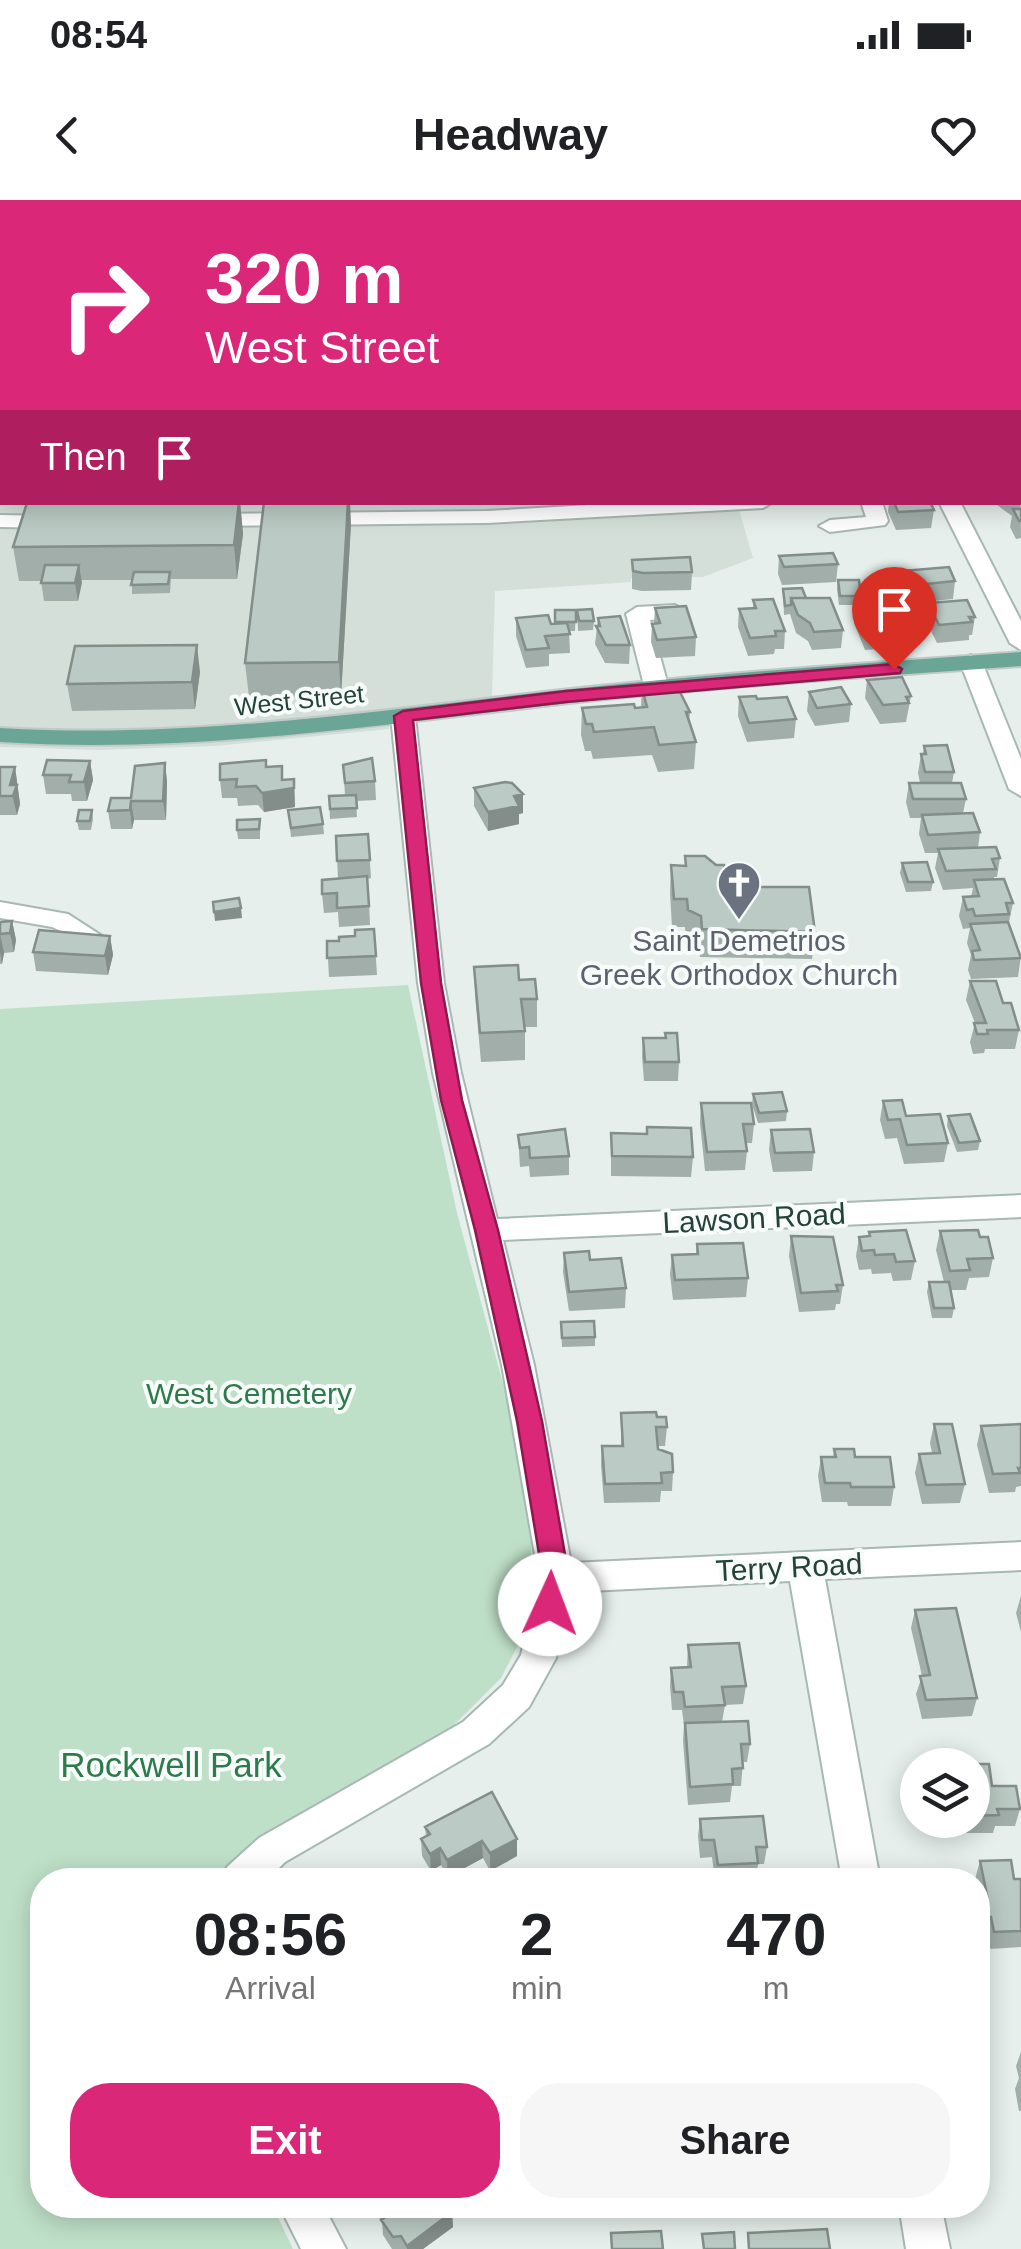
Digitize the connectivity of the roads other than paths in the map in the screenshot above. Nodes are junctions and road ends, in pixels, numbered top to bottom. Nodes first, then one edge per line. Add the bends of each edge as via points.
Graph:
1 (708, 505) edge
2 (872, 505) edge
3 (951, 505) edge
4 (182, 520) edge
5 (0, 521) edge
6 (86, 522) edge
7 (830, 526) dead end
8 (676, 612) edge
9 (1021, 643) edge
10 (1021, 659) edge
11 (971, 662) junction
12 (657, 689) junction
13 (403, 716) junction
14 (0, 735) edge
15 (1021, 789) edge
16 (0, 910) edge
17 (89, 936) edge
18 (1021, 1206) edge
19 (486, 1230) junction
20 (1021, 1556) edge
21 (805, 1567) junction
22 (556, 1578) junction
23 (253, 1868) edge
24 (859, 1868) edge
25 (307, 2218) edge
26 (922, 2218) edge
27 (324, 2249) edge
28 (928, 2249) edge

1 - 4 street via 487,517
2 - 7 street via 875,523
3 - 9 street
5 - 6 street
8 - 12 street via 637,614
10 - 11 main road, West Street
11 - 12 main road, West Street
11 - 15 street
12 - 13 main road, West Street
13 - 14 main road, West Street via 208,736
13 - 19 street via 431,983
16 - 17 street via 59,920
18 - 19 street, Lawson Road
19 - 22 street
20 - 21 street, Terry Road
21 - 22 street, Terry Road
21 - 24 street
22 - 23 street via 538,1658 516,1696 476,1733 272,1850
25 - 27 street
26 - 28 street

